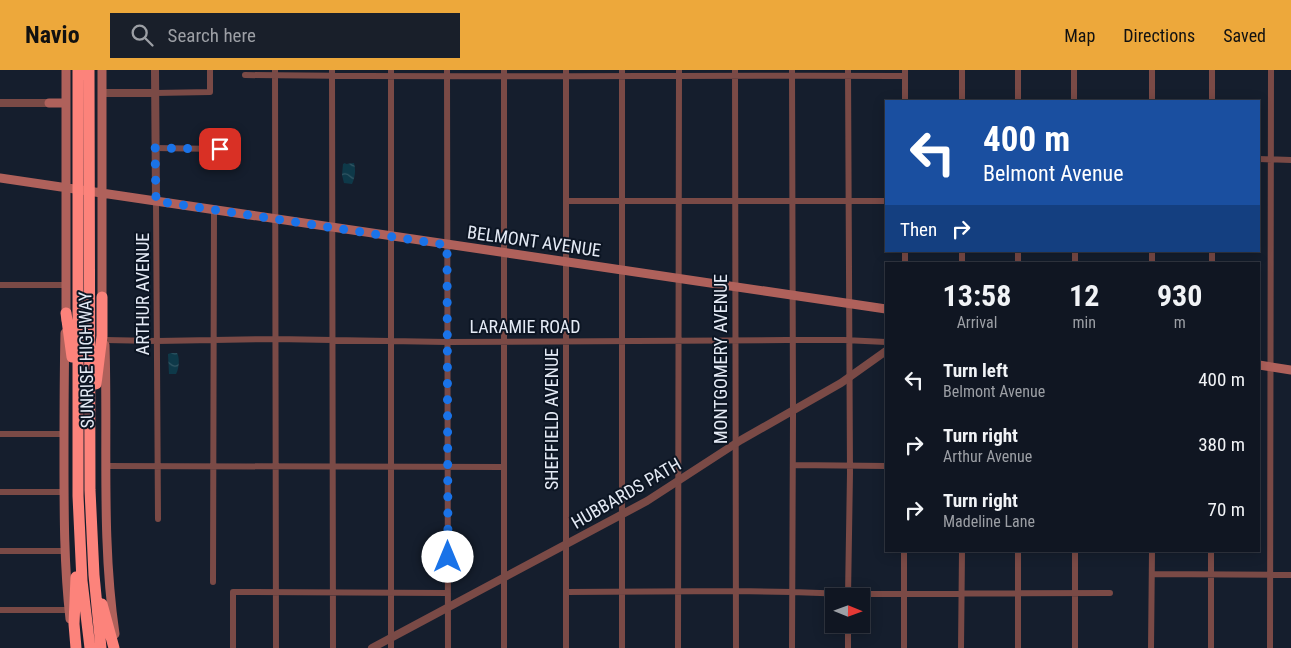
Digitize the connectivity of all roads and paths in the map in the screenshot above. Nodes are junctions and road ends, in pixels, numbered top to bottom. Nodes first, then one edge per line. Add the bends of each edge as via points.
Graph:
1 (66, 70) edge
2 (78, 70) edge
3 (90, 70) edge
4 (102, 70) edge
5 (155, 70) edge
6 (210, 70) edge
7 (962, 70) edge
8 (1018, 70) edge
9 (1074, 70) edge
10 (1152, 70) edge
11 (1212, 70) edge
12 (1271, 70) edge
13 (275, 73) edge
14 (332, 73) edge
15 (391, 73) edge
16 (447, 73) edge
17 (504, 73) edge
18 (566, 73) edge
19 (622, 73) edge
20 (679, 73) edge
21 (736, 73) edge
22 (792, 73) edge
23 (848, 73) edge
24 (905, 73) edge
25 (245, 75) dead end
26 (102, 92) junction
27 (155, 93) junction
28 (905, 100) edge
29 (962, 100) edge
30 (1018, 100) edge
31 (1074, 100) edge
32 (1152, 100) edge
33 (1212, 100) edge
34 (0, 103) edge
35 (49, 103) joint
36 (66, 103) junction
37 (155, 148) junction
38 (220, 149) dead end
39 (1260, 158) edge
40 (1271, 159) junction
41 (1291, 160) edge
42 (0, 178) edge
43 (156, 201) junction
44 (566, 201) junction
45 (622, 202) junction
46 (680, 202) junction
47 (736, 202) junction
48 (792, 202) junction
49 (849, 202) junction
50 (885, 202) edge
51 (214, 210) junction
52 (274, 219) junction
53 (333, 228) junction
54 (390, 236) junction
55 (447, 245) junction
56 (504, 253) junction
57 (566, 262) junction
58 (622, 270) junction
59 (680, 279) junction
60 (0, 285) edge
61 (66, 285) junction
62 (735, 287) junction
63 (792, 296) junction
64 (102, 297) junction
65 (849, 304) junction
66 (885, 309) edge
67 (66, 313) junction
68 (276, 339) junction
69 (333, 339) junction
70 (105, 340) junction
71 (214, 340) junction
72 (504, 340) junction
73 (622, 340) junction
74 (736, 340) junction
75 (792, 340) junction
76 (849, 340) junction
77 (157, 341) junction
78 (391, 341) junction
79 (566, 341) junction
80 (679, 341) junction
81 (447, 342) junction
82 (885, 342) edge
83 (885, 352) edge
84 (1260, 365) edge
85 (1270, 367) junction
86 (1291, 370) edge
87 (849, 378) junction
88 (793, 411) junction
89 (78, 421) junction
90 (0, 434) edge
91 (64, 434) junction
92 (90, 441) junction
93 (736, 444) junction
94 (793, 465) junction
95 (105, 466) junction
96 (157, 466) junction
97 (213, 466) junction
98 (391, 466) junction
99 (849, 466) junction
100 (885, 466) edge
101 (276, 467) junction
102 (333, 467) junction
103 (448, 467) junction
104 (504, 467) junction
105 (679, 481) junction
106 (0, 492) edge
107 (64, 492) junction
108 (623, 515) junction
109 (158, 519) dead end
110 (80, 538) junction
111 (566, 544) junction
112 (92, 546) junction
113 (0, 551) edge
114 (65, 551) junction
115 (904, 552) edge
116 (962, 552) edge
117 (1018, 552) edge
118 (1075, 552) edge
119 (1152, 552) edge
120 (1211, 552) edge
121 (1152, 574) junction
122 (1211, 575) junction
123 (1270, 575) junction
124 (1291, 575) edge
125 (504, 577) junction
126 (213, 582) dead end
127 (848, 588) edge
128 (736, 591) junction
129 (276, 592) junction
130 (333, 592) junction
131 (391, 592) junction
132 (448, 592) junction
133 (566, 592) junction
134 (623, 592) junction
135 (679, 592) junction
136 (792, 592) junction
137 (1018, 593) junction
138 (1075, 593) junction
139 (1110, 593) dead end
140 (825, 594) edge
141 (904, 594) junction
142 (962, 594) junction
143 (870, 595) edge
144 (448, 608) junction
145 (0, 610) edge
146 (69, 610) junction
147 (848, 633) edge
148 (391, 638) junction
149 (75, 648) edge
150 (90, 648) edge
151 (101, 648) edge
152 (116, 648) edge
153 (233, 648) edge
154 (276, 648) edge
155 (333, 648) edge
156 (372, 648) edge
157 (391, 648) edge
158 (448, 648) edge
159 (504, 648) edge
160 (566, 648) edge
161 (622, 648) edge
162 (678, 648) edge
163 (736, 648) edge
164 (792, 648) edge
165 (848, 648) edge
166 (904, 648) edge
167 (961, 648) edge
168 (1018, 648) edge
169 (1075, 648) edge
170 (1151, 648) edge
171 (1211, 648) edge
172 (1270, 648) edge

1 - 36 main road, SUNRISE HIGHWAY
2 - 89 highway, SUNRISE HIGHWAY
3 - 92 highway, SUNRISE HIGHWAY
4 - 26 main road, SUNRISE HIGHWAY
5 - 27 street, ARTHUR AVENUE
6 - 27 street via 210,92
7 - 29 street
8 - 30 street
9 - 31 street
10 - 32 street
11 - 33 street
12 - 40 street
13 - 14 street
13 - 25 street
13 - 52 street
14 - 15 street
14 - 53 street
15 - 16 street
15 - 54 street
16 - 17 street
16 - 55 street
17 - 18 street
17 - 56 street
18 - 19 street
18 - 44 street, SHEFFIELD AVENUE
19 - 20 street
19 - 45 street
20 - 21 street
20 - 46 street
21 - 22 street
21 - 47 street, MONTGOMERY AVENUE
22 - 23 street
22 - 48 street
23 - 24 street
23 - 49 street
24 - 28 street
26 - 27 street
26 - 64 main road, SUNRISE HIGHWAY
27 - 37 street, ARTHUR AVENUE
34 - 35 street
35 - 36 main road
36 - 61 main road, SUNRISE HIGHWAY
37 - 38 street
37 - 43 street, ARTHUR AVENUE
39 - 40 street
40 - 41 street
40 - 85 street
42 - 43 main road, BELMONT AVENUE
43 - 51 main road, BELMONT AVENUE
43 - 77 street, ARTHUR AVENUE
44 - 45 street
44 - 57 street, SHEFFIELD AVENUE
45 - 46 street
45 - 58 street
46 - 47 street
46 - 59 street
47 - 48 street
47 - 62 street, MONTGOMERY AVENUE
48 - 49 street
48 - 63 street
49 - 50 street
49 - 65 street
51 - 52 main road, BELMONT AVENUE
51 - 71 street
52 - 53 main road, BELMONT AVENUE
52 - 68 street
53 - 54 main road, BELMONT AVENUE
53 - 69 street
54 - 55 main road, BELMONT AVENUE
54 - 78 street
55 - 56 main road, BELMONT AVENUE
55 - 81 street
56 - 57 main road, BELMONT AVENUE
56 - 72 street
57 - 58 main road, BELMONT AVENUE
57 - 79 street, SHEFFIELD AVENUE
58 - 59 main road, BELMONT AVENUE
58 - 73 street
59 - 62 main road, BELMONT AVENUE
59 - 80 street
60 - 61 street
61 - 67 main road, SUNRISE HIGHWAY
62 - 63 main road, BELMONT AVENUE
62 - 74 street, MONTGOMERY AVENUE
63 - 65 main road, BELMONT AVENUE
63 - 75 street
64 - 70 main road, SUNRISE HIGHWAY
64 - 92 highway via 101,342
65 - 66 main road, BELMONT AVENUE
65 - 76 street
67 - 89 highway
67 - 91 main road, SUNRISE HIGHWAY
68 - 69 street, LARAMIE ROAD
68 - 71 street, LARAMIE ROAD
68 - 101 street
69 - 78 street, LARAMIE ROAD
69 - 102 street
70 - 77 street, LARAMIE ROAD
70 - 95 main road, SUNRISE HIGHWAY
71 - 77 street, LARAMIE ROAD
71 - 97 street
72 - 79 street, LARAMIE ROAD
72 - 81 street, LARAMIE ROAD
72 - 104 street
73 - 79 street, LARAMIE ROAD
73 - 80 street, LARAMIE ROAD
73 - 108 street
74 - 75 street, LARAMIE ROAD
74 - 80 street, LARAMIE ROAD
74 - 93 street, MONTGOMERY AVENUE
75 - 76 street, LARAMIE ROAD
75 - 88 street
76 - 82 street, LARAMIE ROAD
76 - 87 street
77 - 96 street, ARTHUR AVENUE
78 - 81 street, LARAMIE ROAD
78 - 98 street
79 - 111 street, SHEFFIELD AVENUE
80 - 105 street
81 - 103 street
83 - 87 street, HUBBARDS PATH
84 - 85 main road
85 - 86 main road
85 - 123 street
87 - 88 street, HUBBARDS PATH
87 - 99 street
88 - 93 street, HUBBARDS PATH
88 - 94 street
89 - 110 highway, SUNRISE HIGHWAY
90 - 91 street
91 - 107 main road, SUNRISE HIGHWAY
92 - 112 highway, SUNRISE HIGHWAY
93 - 105 street, HUBBARDS PATH
93 - 128 street, MONTGOMERY AVENUE
94 - 99 street
94 - 136 street
95 - 96 street
95 - 152 main road, SUNRISE HIGHWAY via 107,554
96 - 97 street
96 - 109 street, ARTHUR AVENUE
97 - 101 street
97 - 126 street
98 - 102 street
98 - 103 street
98 - 131 street
99 - 100 street
99 - 127 street
101 - 102 street
101 - 129 street
102 - 130 street
103 - 104 street
103 - 132 street
104 - 125 street
105 - 108 street, HUBBARDS PATH
105 - 135 street
106 - 107 street
107 - 114 main road, SUNRISE HIGHWAY
108 - 111 street, HUBBARDS PATH
108 - 134 street
110 - 149 highway via 76,569
110 - 150 highway, SUNRISE HIGHWAY
111 - 125 street, HUBBARDS PATH
111 - 133 street, SHEFFIELD AVENUE
112 - 151 highway, SUNRISE HIGHWAY
112 - 152 highway via 104,612
113 - 114 street
114 - 146 main road, SUNRISE HIGHWAY
115 - 141 street
116 - 142 street
117 - 137 street
118 - 138 street
119 - 121 street
120 - 122 street
121 - 122 street
121 - 170 street
122 - 123 street
122 - 171 street
123 - 124 street
123 - 172 street
125 - 144 street, HUBBARDS PATH
125 - 159 street
128 - 135 street
128 - 136 street
128 - 163 street, MONTGOMERY AVENUE
129 - 130 street
129 - 153 street via 233,592
129 - 154 street
130 - 131 street
130 - 155 street
131 - 132 street
131 - 148 street
132 - 144 street
133 - 134 street
133 - 160 street, SHEFFIELD AVENUE
134 - 135 street
134 - 161 street
135 - 162 street
136 - 140 street
136 - 164 street
137 - 138 street
137 - 142 street
137 - 168 street
138 - 139 street
138 - 169 street
141 - 142 street
141 - 143 street
141 - 166 street
142 - 167 street
144 - 148 street, HUBBARDS PATH
144 - 158 street
145 - 146 street
146 - 149 main road, SUNRISE HIGHWAY
147 - 165 street
148 - 156 street, HUBBARDS PATH
148 - 157 street

